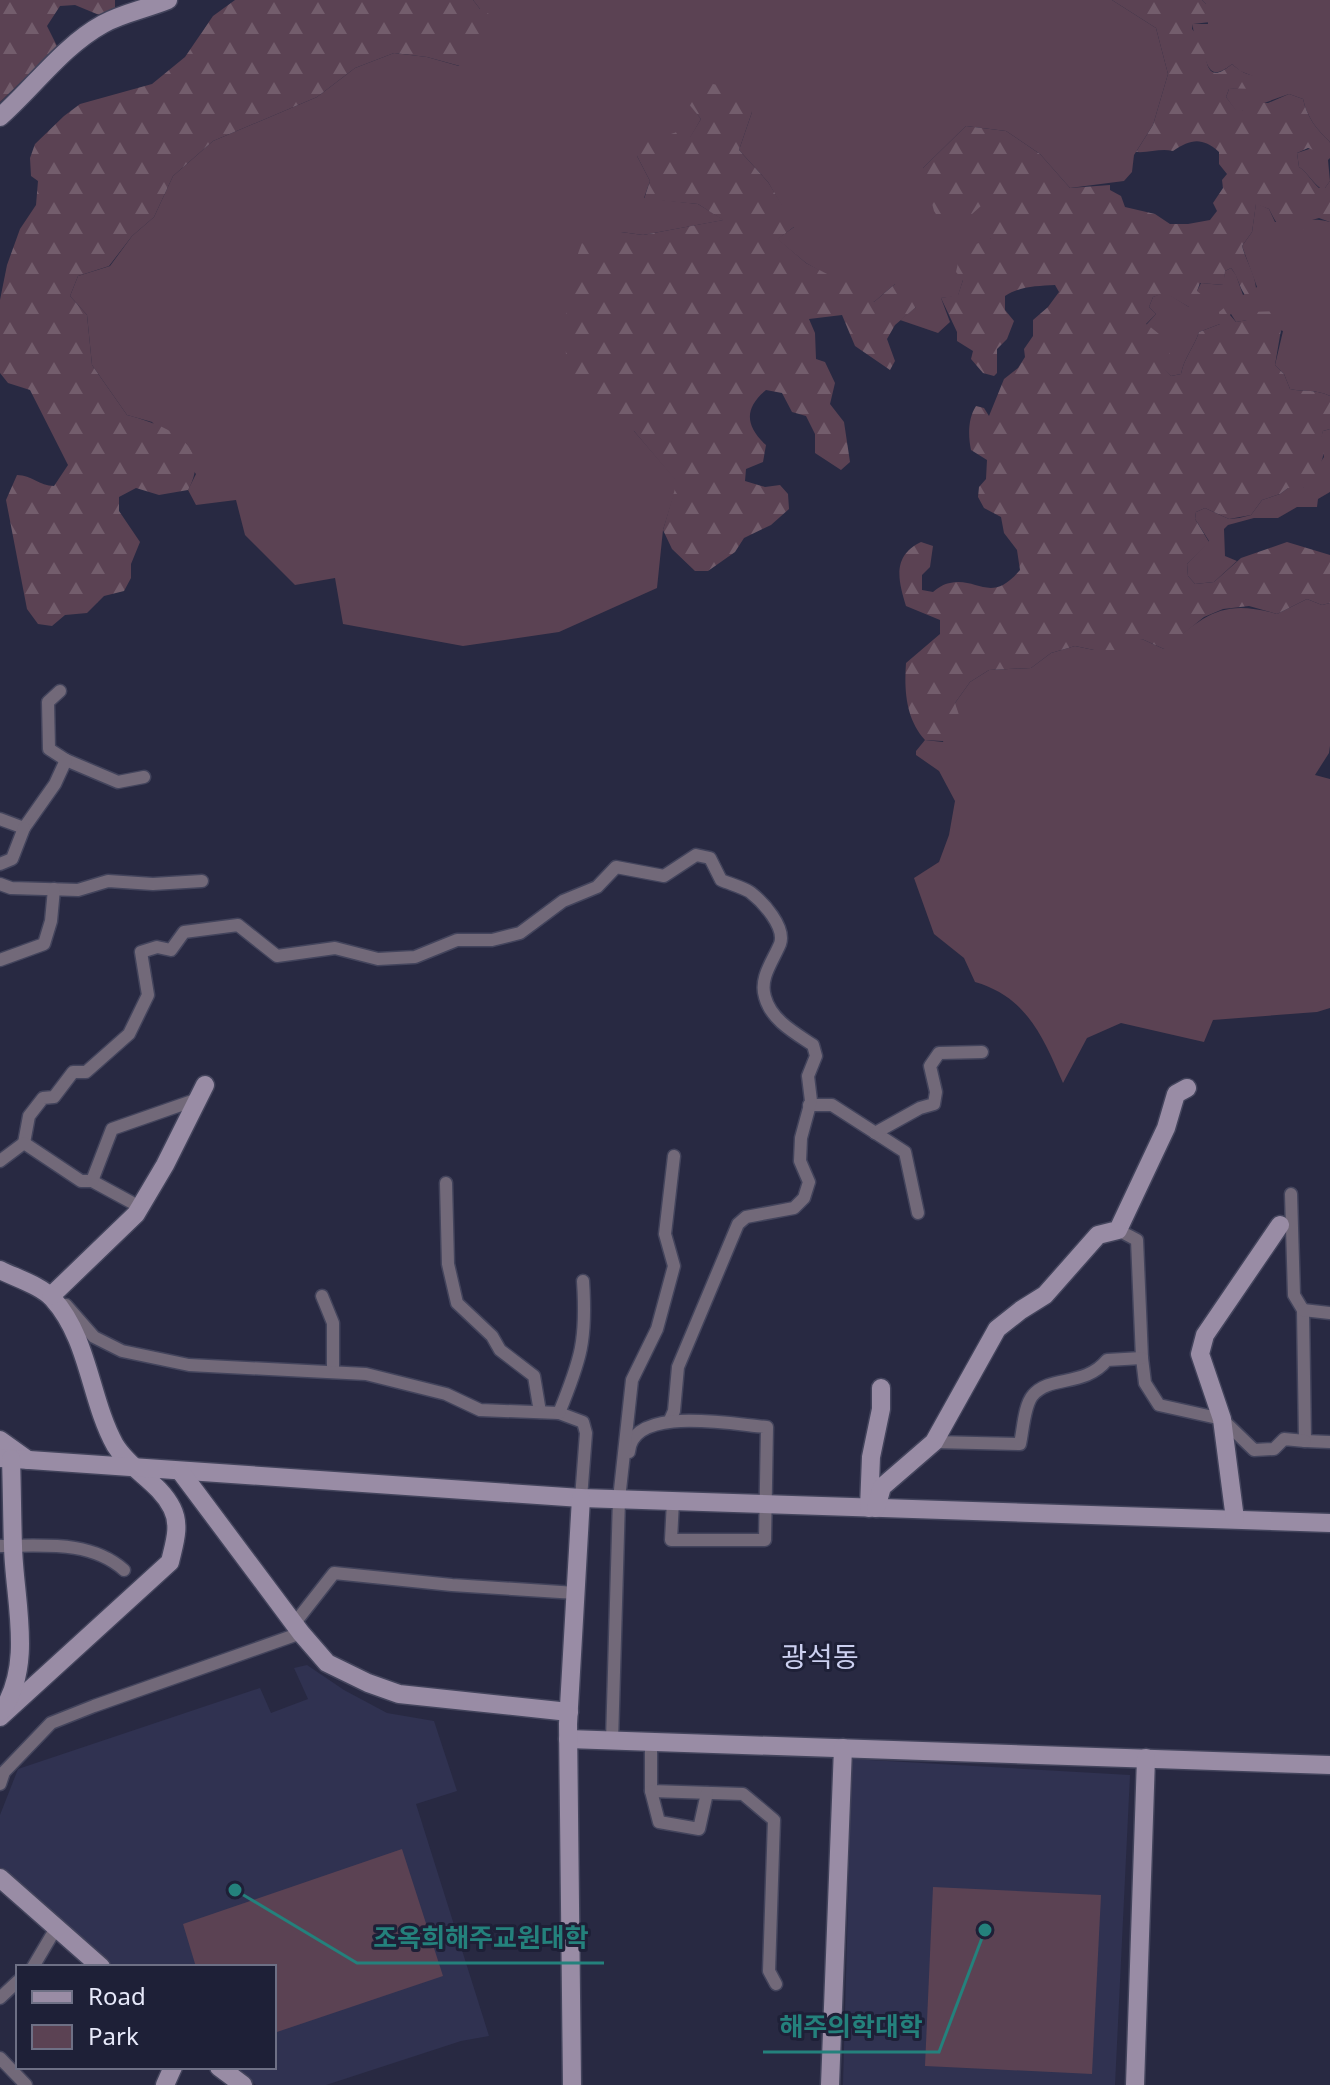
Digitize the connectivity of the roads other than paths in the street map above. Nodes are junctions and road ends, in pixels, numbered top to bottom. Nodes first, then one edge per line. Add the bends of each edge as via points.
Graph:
1 (168, 0) edge
2 (0, 117) edge
3 (60, 691) dead end
4 (66, 760) junction
5 (144, 777) dead end
6 (0, 819) edge
7 (24, 828) junction
8 (0, 864) edge
9 (202, 881) dead end
10 (0, 884) edge
11 (54, 889) junction
12 (0, 960) edge
13 (982, 1052) dead end
14 (1187, 1088) dead end
15 (201, 1092) joint
16 (809, 1105) junction
17 (875, 1133) junction
18 (24, 1143) junction
19 (674, 1156) dead end
20 (0, 1161) edge
21 (92, 1181) junction
22 (446, 1183) dead end
23 (1291, 1194) dead end
24 (140, 1207) junction
25 (918, 1213) dead end
26 (1280, 1225) dead end
27 (1118, 1230) junction
28 (0, 1270) edge
29 (583, 1281) dead end
30 (53, 1294) junction
31 (322, 1296) dead end
32 (1303, 1310) junction
33 (1330, 1313) edge
34 (1142, 1358) junction
35 (333, 1372) junction
36 (881, 1388) dead end
37 (540, 1412) junction
38 (559, 1413) junction
39 (1222, 1419) junction
40 (670, 1420) junction
41 (0, 1440) edge
42 (1305, 1441) junction
43 (934, 1442) junction
44 (1330, 1442) edge
45 (5, 1459) edge
46 (30, 1461) junction
47 (132, 1468) junction
48 (180, 1471) junction
49 (581, 1498) junction
50 (623, 1500) junction
51 (673, 1501) junction
52 (764, 1504) junction
53 (873, 1508) junction
54 (1235, 1519) junction
55 (1330, 1523) edge
56 (6, 1546) edge
57 (124, 1570) dead end
58 (576, 1593) junction
59 (297, 1628) junction
60 (569, 1712) junction
61 (0, 1715) edge
62 (568, 1739) junction
63 (612, 1741) junction
64 (651, 1742) junction
65 (843, 1748) junction
66 (1146, 1758) junction
67 (1330, 1765) edge
68 (0, 1784) edge
69 (651, 1791) junction
70 (707, 1793) junction
71 (0, 1878) edge
72 (56, 1928) junction
73 (34, 1965) edge
74 (99, 1965) edge
75 (16, 1983) edge
76 (776, 1984) dead end
77 (0, 1998) edge
78 (0, 2058) edge
79 (222, 2069) edge
80 (26, 2085) edge
81 (243, 2085) edge
82 (572, 2085) edge
83 (830, 2085) edge
84 (1135, 2085) edge

1 - 2 street via 100,26
3 - 4 street via 48,702 49,749
4 - 5 street via 118,782
4 - 7 street
6 - 7 street
7 - 8 street via 12,859
9 - 11 street via 108,881 78,890
10 - 11 street
11 - 12 street via 44,944
13 - 17 street via 939,1053 930,1066 934,1104
14 - 27 street via 1176,1094 1166,1128
15 - 21 street via 112,1129
15 - 24 street
16 - 17 street via 832,1105
16 - 18 street via 813,1045 782,1024 765,998 765,976 782,940 779,927 749,891 721,880 710,858 696,855 664,876 616,867 597,887 563,901 520,933 457,940 415,957 378,959 335,948 277,956 238,925 184,932 171,950 141,952 148,995 129,1034 86,1072 73,1072 54,1097 43,1098 29,1116
16 - 40 street via 801,1138 800,1161 809,1182 804,1198 794,1208 746,1217 738,1224 678,1367
17 - 25 street via 905,1152
18 - 20 street
18 - 21 street via 81,1181
19 - 50 street via 665,1234 674,1266 657,1329 632,1380
21 - 24 street
22 - 37 street via 448,1264 457,1303 500,1350 534,1376
23 - 32 street via 1294,1295
24 - 30 street
26 - 39 street via 1205,1335 1200,1354
27 - 34 street via 1137,1240
27 - 43 street via 1098,1235 1045,1295 997,1329
28 - 30 street
29 - 38 street via 586,1322 580,1362
30 - 35 street via 94,1337 122,1351 189,1365
30 - 47 street via 70,1322 114,1444
31 - 35 street via 333,1323
32 - 33 street
32 - 42 street
34 - 39 street via 1145,1383 1159,1405
34 - 43 street via 1107,1360 1097,1372 1042,1388 1031,1396 1020,1444
35 - 37 street via 366,1374 446,1394 480,1410
36 - 53 street via 871,1457
37 - 38 street
38 - 49 street via 583,1422 586,1433
39 - 42 street via 1254,1450 1274,1449 1284,1439
39 - 54 street
40 - 50 street via 645,1427 629,1446
40 - 52 street via 767,1427
41 - 46 street
42 - 44 street
43 - 53 street via 882,1487
45 - 46 street
45 - 56 street
46 - 47 street
47 - 48 street
47 - 61 street via 172,1509 177,1533 170,1562
48 - 49 street
48 - 59 street
49 - 50 street
49 - 58 street
50 - 51 street
50 - 63 street
51 - 52 street
51 - 52 street via 671,1540 765,1540
52 - 53 street
53 - 54 street
54 - 55 street
56 - 57 street via 73,1546 111,1558
56 - 61 street via 20,1635 16,1671
58 - 59 street via 334,1573
58 - 60 street
59 - 60 street via 327,1663 399,1694
59 - 68 street via 51,1723 4,1772
60 - 62 street
62 - 63 street
62 - 82 street
63 - 64 street
64 - 65 street
64 - 69 street
65 - 66 street
65 - 83 street
66 - 67 street
66 - 84 street
69 - 70 street
69 - 70 street via 659,1822 699,1829
70 - 76 street via 743,1794 774,1820 769,1971
71 - 72 street
72 - 73 street
72 - 74 street
75 - 77 street
78 - 80 street
79 - 81 street

